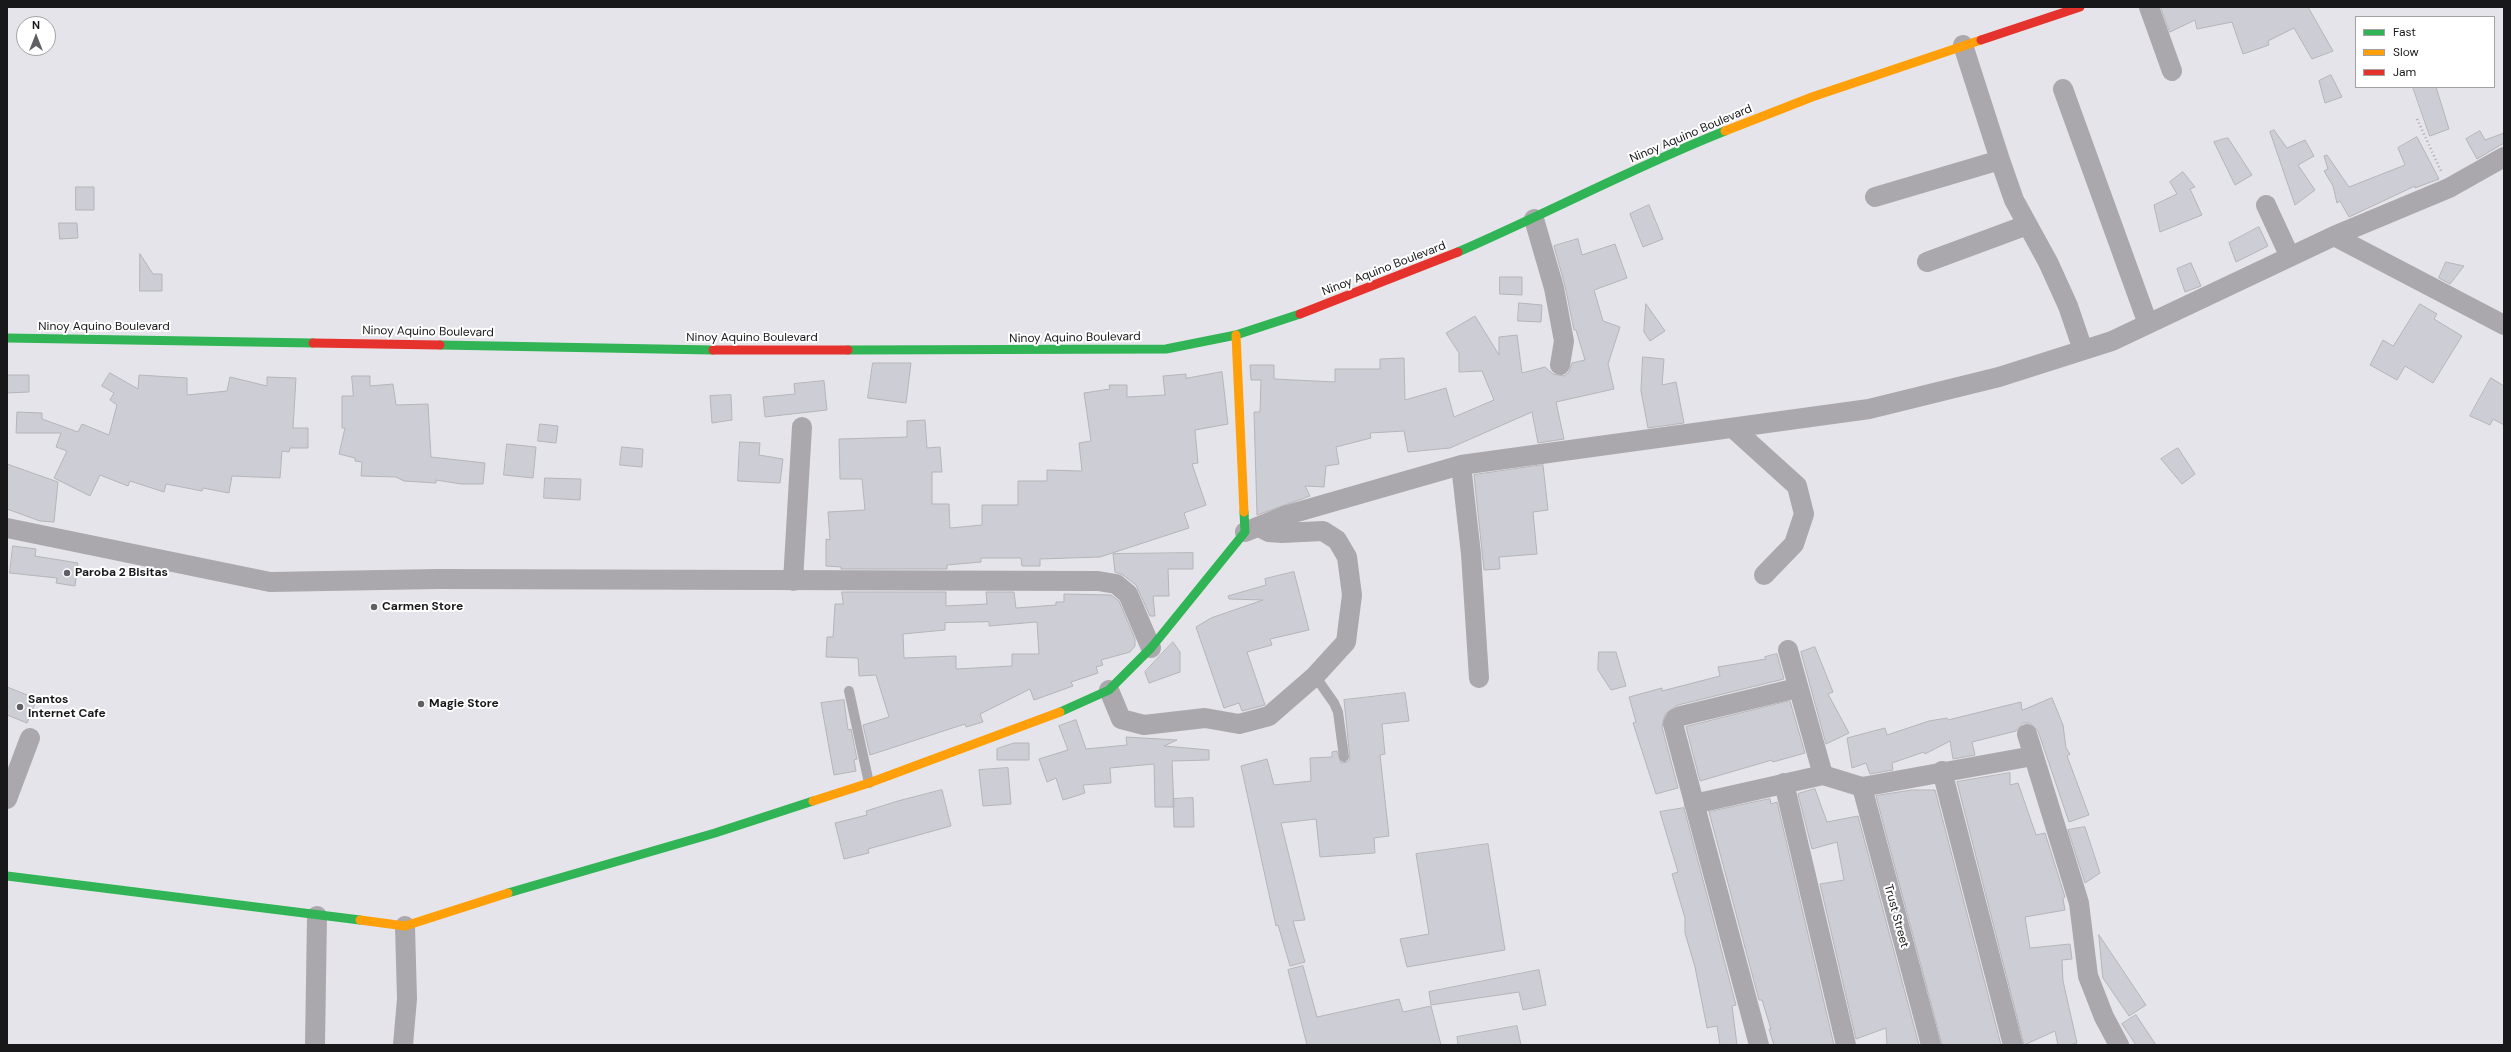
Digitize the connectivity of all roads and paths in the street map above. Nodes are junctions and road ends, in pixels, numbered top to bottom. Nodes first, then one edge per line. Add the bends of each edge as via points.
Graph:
1 (2080, 7) edge
2 (2149, 7) edge
3 (1963, 45) junction
4 (2172, 71) dead end
5 (2063, 89) dead end
6 (2417, 119) dead end
7 (2504, 157) edge
8 (2000, 160) junction
9 (2448, 188) junction
10 (1875, 197) dead end
11 (2266, 205) dead end
12 (1534, 219) junction
13 (2027, 225) junction
14 (2334, 236) junction
15 (2290, 257) junction
16 (1927, 262) dead end
17 (2148, 324) junction
18 (2504, 324) edge
19 (1236, 335) junction
20 (7, 338) edge
21 (2083, 350) junction
22 (1560, 365) dead end
23 (802, 427) dead end
24 (1734, 429) junction
25 (1461, 465) junction
26 (7, 528) edge
27 (1252, 530) junction
28 (1764, 575) dead end
29 (793, 581) junction
30 (1151, 648) junction
31 (1788, 650) dead end
32 (1315, 676) junction
33 (1479, 678) dead end
34 (1797, 688) junction
35 (1109, 690) junction
36 (850, 691) dead end
37 (2027, 734) dead end
38 (30, 738) dead end
39 (2033, 756) junction
40 (1344, 757) dead end
41 (1942, 771) junction
42 (1823, 775) junction
43 (869, 783) junction
44 (1784, 783) junction
45 (1862, 787) junction
46 (7, 799) edge
47 (1694, 804) junction
48 (7, 876) edge
49 (317, 916) junction
50 (405, 926) junction
51 (315, 1045) edge
52 (403, 1045) edge
53 (1759, 1045) edge
54 (1846, 1045) edge
55 (1931, 1045) edge
56 (2014, 1045) edge
57 (2119, 1045) edge

1 - 3 main road, Ninoy Aquino Boulevard
2 - 4 street
3 - 8 street
3 - 12 main road, Ninoy Aquino Boulevard via 1812,97 1674,151
5 - 17 street
6 - 9 path
7 - 9 street
8 - 10 street
8 - 13 street via 2014,200
9 - 14 street
11 - 15 street
12 - 19 main road, Ninoy Aquino Boulevard via 1447,258 1346,297
12 - 22 street via 1554,288 1564,341
13 - 16 street
13 - 21 street via 2048,262 2068,306
14 - 15 street
14 - 18 street
15 - 17 street
17 - 21 street via 2112,341
19 - 20 main road, Ninoy Aquino Boulevard via 1166,349 1077,351 710,350
19 - 27 main road
21 - 24 street via 1999,377 1869,409
23 - 29 street
24 - 25 street
24 - 28 street via 1797,486 1804,514 1794,544
25 - 27 street via 1287,515
25 - 33 street via 1471,554
26 - 29 street via 270,582 438,579
27 - 30 main road
27 - 32 street via 1282,533 1323,531 1337,540 1347,557 1352,595 1346,642
29 - 30 street via 1098,581 1116,584 1128,594
30 - 35 main road
31 - 34 street
32 - 35 street via 1269,716 1239,724 1205,718 1144,725 1121,719
32 - 40 lane via 1338,712
34 - 42 street
34 - 47 street via 1675,719 1673,724
35 - 43 main road via 1077,706
36 - 43 lane
37 - 39 street
38 - 46 street
39 - 41 street
39 - 57 street via 2079,903 2088,976 2104,1017
41 - 45 street
41 - 56 street
42 - 44 street
42 - 45 street
43 - 50 main road
44 - 47 street
44 - 54 street
45 - 55 street, Trust Street
47 - 53 street
48 - 49 main road
49 - 50 main road
49 - 51 street
50 - 52 street via 406,1000

